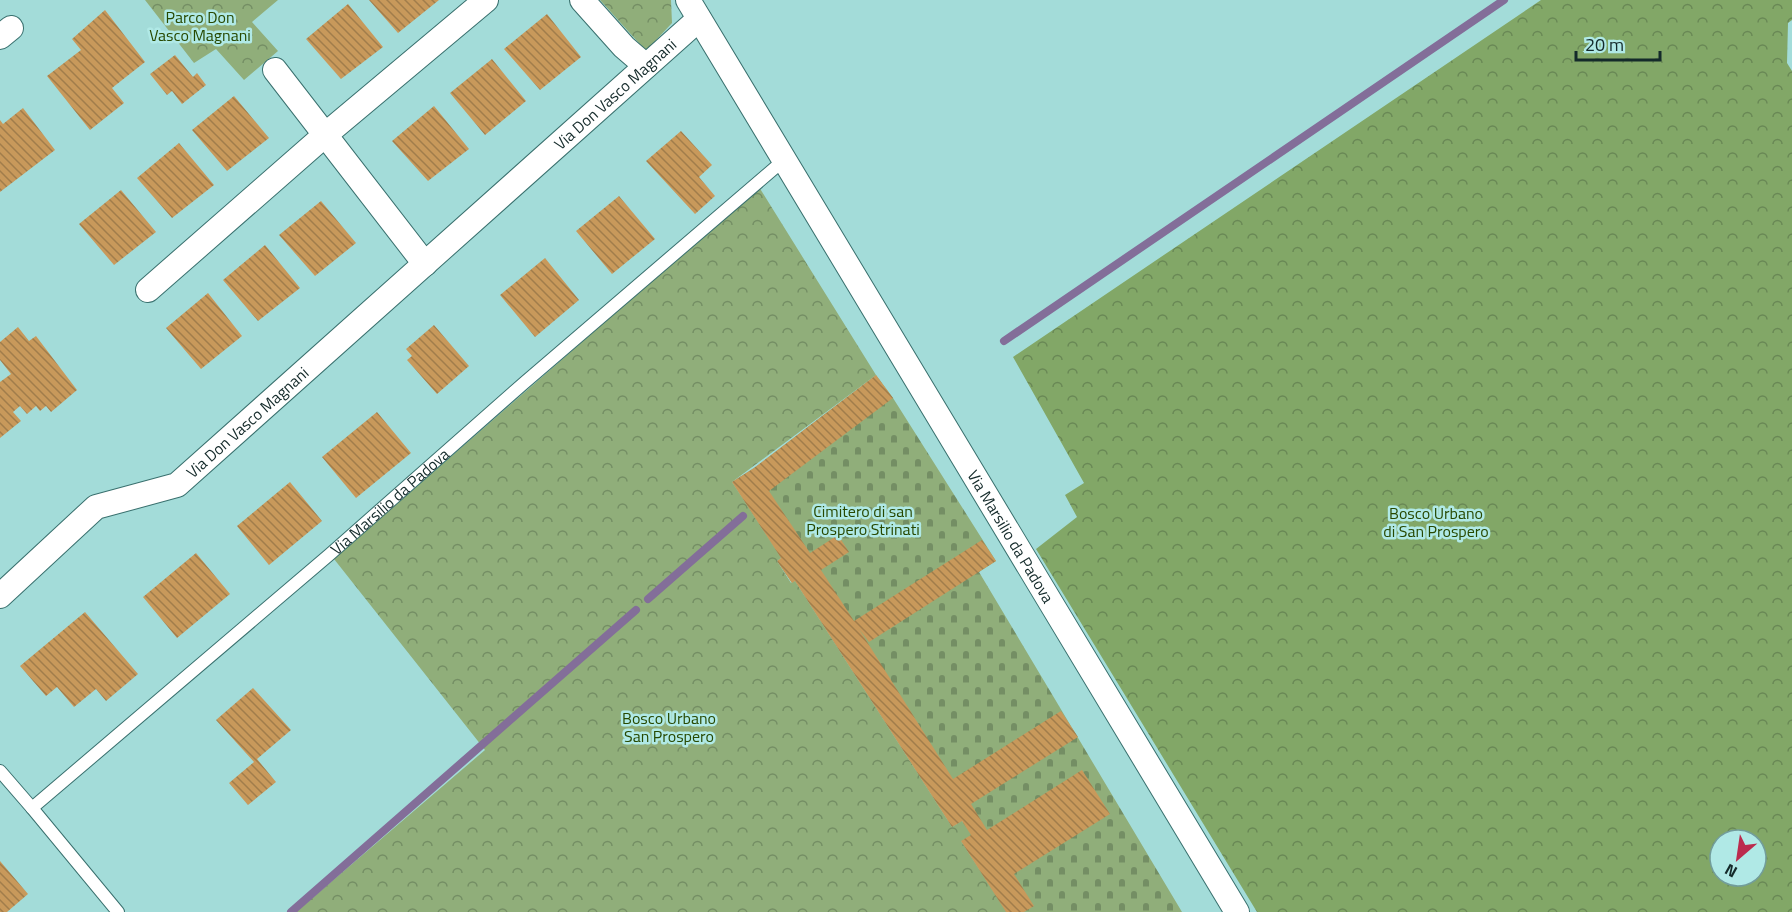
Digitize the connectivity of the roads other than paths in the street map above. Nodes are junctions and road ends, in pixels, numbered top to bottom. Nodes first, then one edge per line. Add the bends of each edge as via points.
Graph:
1 (486, 0) edge
2 (582, 0) edge
3 (693, 9) edge
4 (646, 66) junction
5 (275, 70) dead end
6 (325, 135) junction
7 (784, 160) junction
8 (425, 264) junction
9 (148, 290) dead end
10 (0, 596) edge
11 (0, 771) edge
12 (32, 808) junction
13 (118, 912) edge
14 (1237, 912) edge

1 - 6 street
2 - 4 street
3 - 4 street, Via Don Vasco Magnani
3 - 7 street, Via Marsilio da Padova
4 - 8 street, Via Don Vasco Magnani
5 - 6 street
6 - 8 street
6 - 9 street
7 - 12 lane, Via Marsilio da Padova
7 - 14 street, Via Marsilio da Padova
8 - 10 street, Via Don Vasco Magnani via 177,485 96,507
11 - 12 lane
12 - 13 lane

